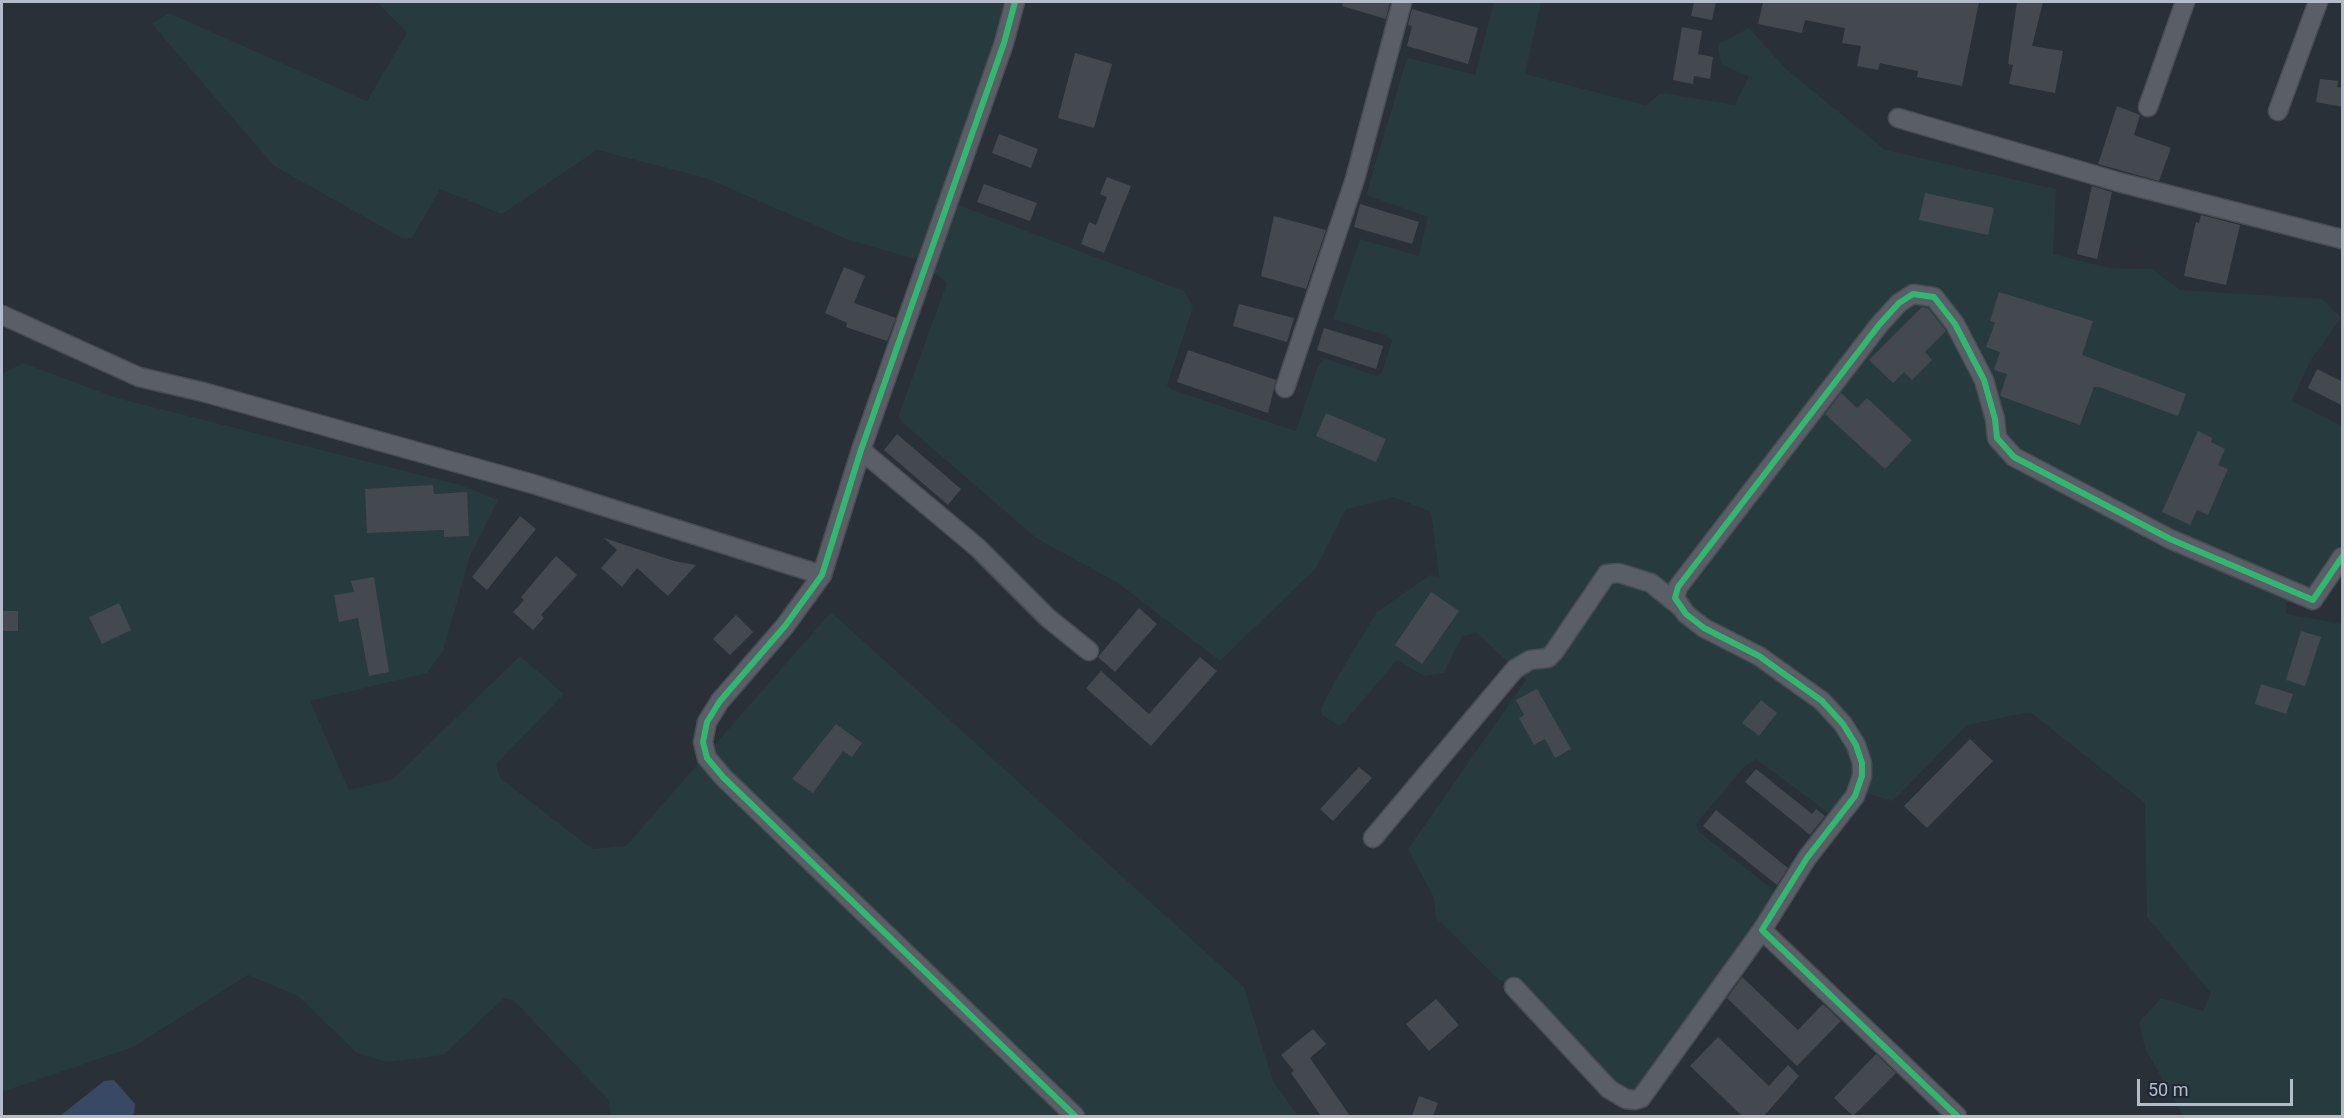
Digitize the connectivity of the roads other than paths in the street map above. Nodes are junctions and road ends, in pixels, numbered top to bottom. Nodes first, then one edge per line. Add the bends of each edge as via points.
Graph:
1 (1015, 2) edge
2 (1402, 2) edge
3 (2185, 2) edge
4 (2318, 2) edge
5 (2148, 107) dead end
6 (2278, 111) dead end
7 (1898, 118) dead end
8 (2343, 239) edge
9 (2, 315) edge
10 (1286, 388) dead end
11 (861, 450) junction
12 (2343, 557) edge
13 (822, 575) junction
14 (1682, 608) junction
15 (1089, 651) dead end
16 (1373, 838) dead end
17 (1762, 930) junction
18 (1514, 987) dead end
19 (1075, 1116) edge
20 (1957, 1116) edge

1 - 11 street
2 - 10 street via 1355,179
3 - 5 street
4 - 6 street
7 - 8 street via 2122,183
9 - 13 street via 139,377 533,484
11 - 13 street
11 - 15 street via 978,548 1048,618
12 - 14 street via 2313,600 2170,538 2014,457 1996,438 1984,380 1955,324 1935,297 1913,294 1879,325 1696,561 1678,587 1675,598
13 - 19 street via 785,626 720,701 707,723 703,742 706,758
14 - 16 street via 1651,583 1619,573 1607,574 1554,652 1548,658 1530,660 1515,669
14 - 17 street via 1704,628 1759,656 1822,701 1852,738 1862,763 1855,796 1807,858
17 - 18 street via 1641,1098 1635,1100 1610,1089
17 - 20 street

